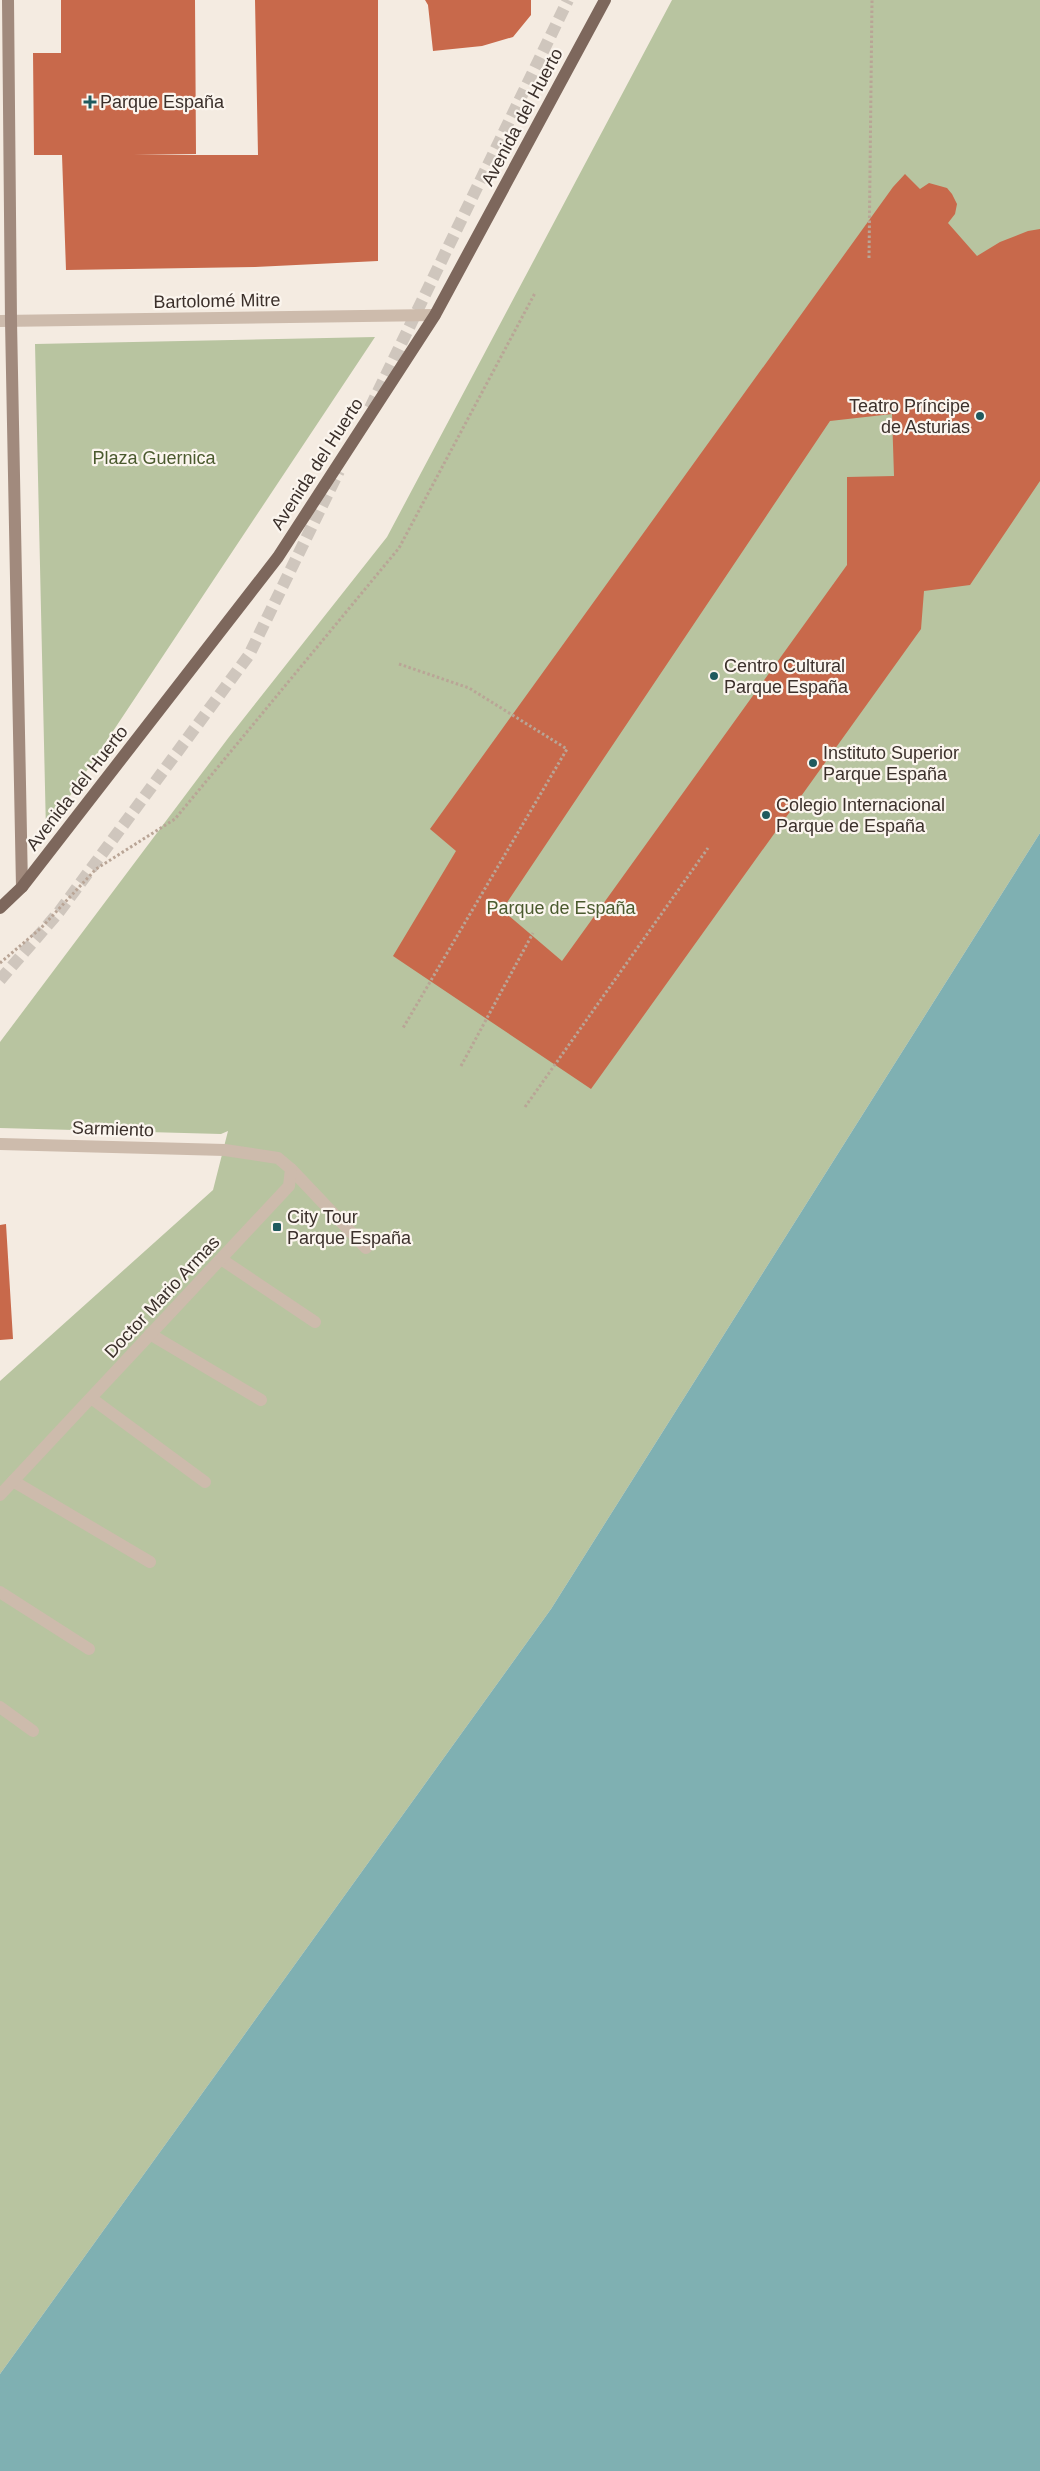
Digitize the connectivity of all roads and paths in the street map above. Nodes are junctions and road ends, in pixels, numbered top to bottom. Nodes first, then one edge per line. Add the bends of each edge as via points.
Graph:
1 (8, 0) edge
2 (605, 0) edge
3 (872, 0) edge
4 (869, 258) dead end
5 (535, 293) dead end
6 (434, 315) junction
7 (5, 321) edge
8 (399, 664) dead end
9 (708, 848) dead end
10 (22, 887) junction
11 (0, 908) edge
12 (533, 934) dead end
13 (0, 963) edge
14 (403, 1028) dead end
15 (461, 1066) dead end
16 (525, 1107) dead end
17 (0, 1144) edge
18 (291, 1169) junction
19 (366, 1248) dead end
20 (221, 1258) junction
21 (315, 1322) dead end
22 (150, 1334) junction
23 (91, 1398) junction
24 (261, 1400) dead end
25 (13, 1481) junction
26 (205, 1482) dead end
27 (0, 1495) edge
28 (150, 1562) dead end
29 (0, 1592) edge
30 (89, 1649) dead end
31 (0, 1707) edge
32 (33, 1731) dead end

1 - 7 street
2 - 6 main road, Avenida del Huerto
3 - 4 path
5 - 13 path via 398,548 175,819 96,869 40,928
6 - 7 street, Bartolomé Mitre
6 - 10 main road, Avenida del Huerto via 278,557
7 - 10 street
8 - 14 path via 470,688 567,749
9 - 16 path
10 - 11 main road, Avenida del Huerto
12 - 15 path
17 - 18 street, Sarmiento via 225,1150 278,1158
18 - 19 street
18 - 20 street, Doctor Mario Armas via 289,1186
20 - 21 street
20 - 22 street, Doctor Mario Armas
22 - 23 street, Doctor Mario Armas
22 - 24 street
23 - 25 street, Doctor Mario Armas
23 - 26 street
25 - 27 street, Doctor Mario Armas
25 - 28 street
29 - 30 street
31 - 32 street

